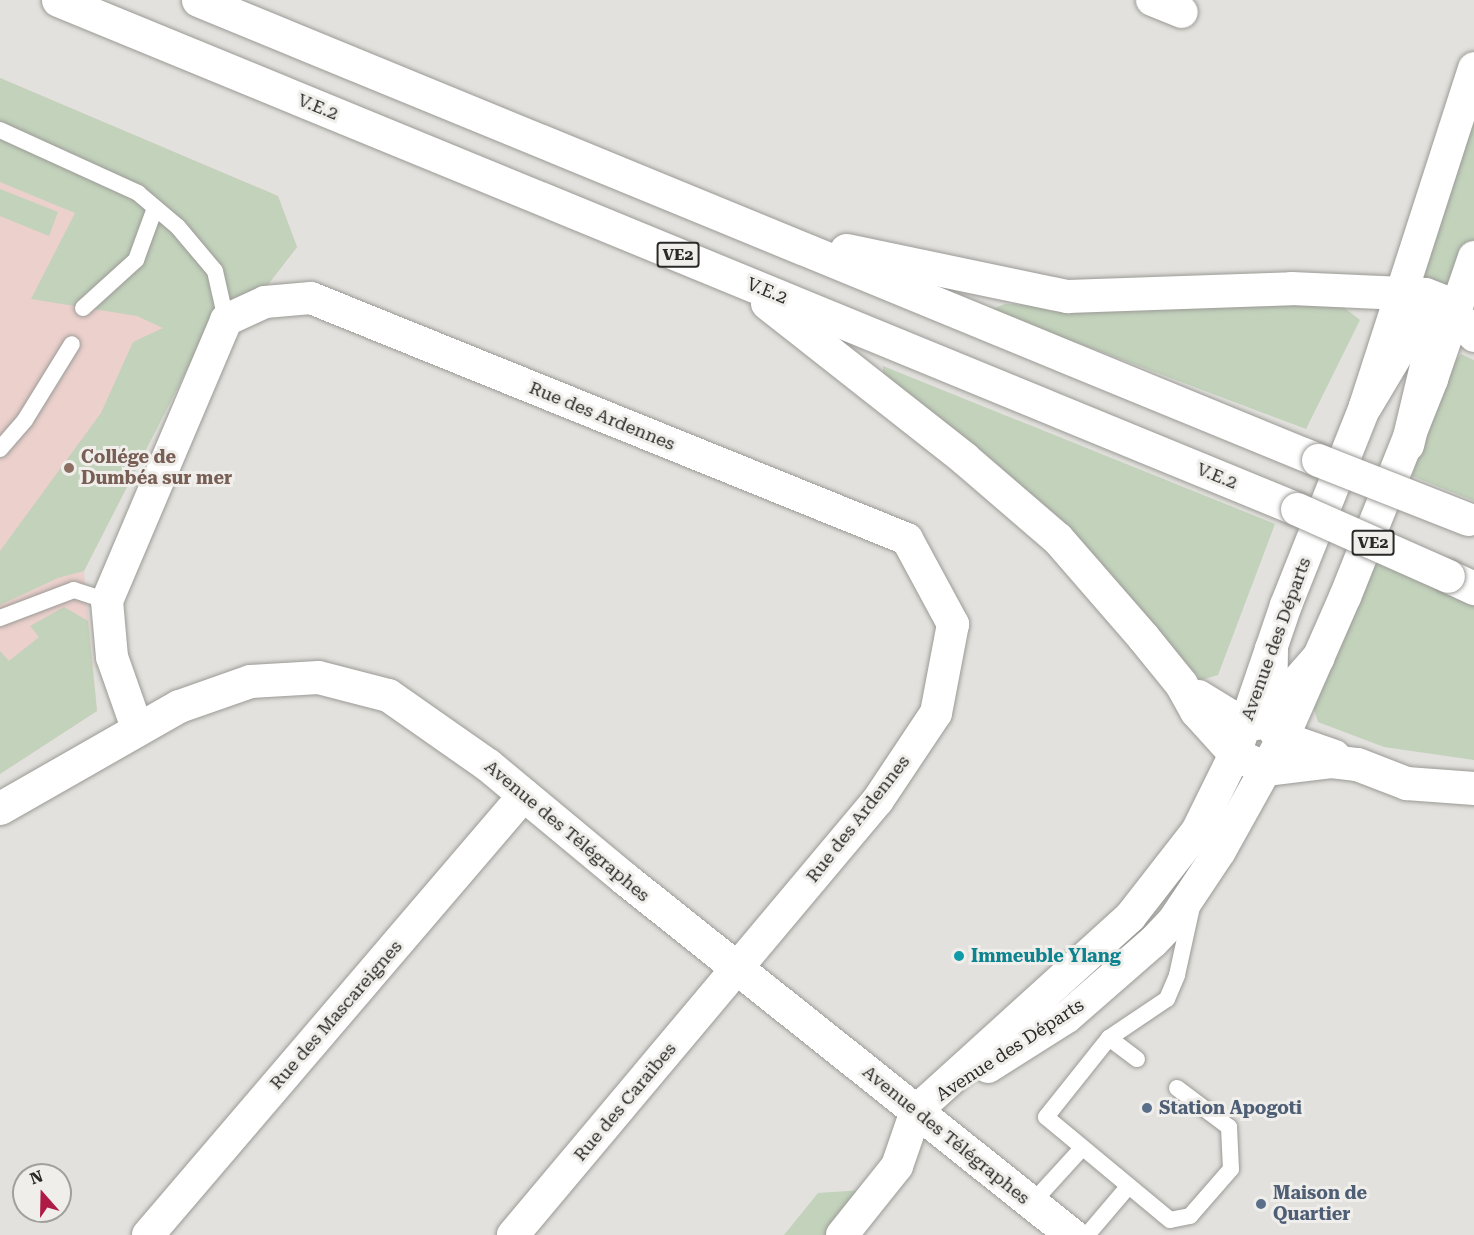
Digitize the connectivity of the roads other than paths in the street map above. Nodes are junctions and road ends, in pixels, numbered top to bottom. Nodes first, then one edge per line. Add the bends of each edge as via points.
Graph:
1 (58, 0) edge
2 (198, 0) edge
3 (1152, 0) edge
4 (1182, 12) dead end
5 (1474, 68) edge
6 (0, 130) edge
7 (155, 208) junction
8 (760, 231) junction
9 (1474, 257) edge
10 (736, 279) junction
11 (1402, 292) junction
12 (83, 308) dead end
13 (226, 320) junction
14 (1451, 324) edge
15 (72, 344) dead end
16 (1365, 406) junction
17 (1407, 445) joint
18 (0, 449) edge
19 (1471, 521) edge
20 (1461, 582) edge
21 (108, 601) junction
22 (0, 618) edge
23 (1271, 648) joint
24 (1318, 657) joint
25 (137, 728) junction
26 (1258, 732) junction
27 (1357, 764) junction
28 (1267, 769) junction
29 (1474, 788) edge
30 (524, 795) junction
31 (0, 808) edge
32 (1197, 886) junction
33 (1165, 930) junction
34 (737, 969) junction
35 (1177, 975) junction
36 (1109, 1038) junction
37 (1137, 1059) dead end
38 (1177, 1088) dead end
39 (916, 1111) junction
40 (1082, 1148) junction
41 (1127, 1188) junction
42 (1032, 1203) junction
43 (148, 1235) edge
44 (513, 1235) edge
45 (842, 1235) edge
46 (1072, 1235) edge
47 (1087, 1235) edge

1 - 10 main road, V.E.2 / VE2
2 - 8 main road
3 - 4 street
5 - 11 street, Avenue des Départs
6 - 7 lane via 138,193
7 - 12 lane via 136,260
7 - 13 lane via 215,271
8 - 11 main road via 1067,296 1291,288
8 - 19 main road, bridge
9 - 14 street
10 - 20 main road, V.E.2 / VE2, bridge via 1297,509
10 - 26 main road via 966,459 1057,538 1182,684 1196,711
11 - 14 main road via 1434,298
11 - 16 street, Avenue des Départs
13 - 21 street
13 - 34 street, Rue des Ardennes via 265,302 311,297 907,539 953,624 936,714 878,800
14 - 16 main road via 1408,334
14 - 17 main road via 1427,361
15 - 18 lane via 25,420
16 - 23 street, Avenue des Départs
17 - 24 street
21 - 22 lane via 74,590
21 - 25 street via 112,657
23 - 26 main road
24 - 26 main road
25 - 30 main road, Avenue des Télégraphes via 178,706 250,681 318,677 388,695
25 - 31 main road, Avenue des Télégraphes
26 - 27 main road
26 - 28 main road
26 - 39 street, Avenue des Départs via 1197,831 1130,916
27 - 28 main road via 1331,761
27 - 29 main road via 1406,783
28 - 32 street, Avenue des Départs
30 - 34 main road, Avenue des Télégraphes
30 - 43 street, Rue des Mascareignes
32 - 33 street, Avenue des Départs
32 - 35 lane
33 - 35 lane
33 - 39 street, Avenue des Départs via 1067,1017
34 - 39 main road, Avenue des Télégraphes
34 - 44 street, Rue des Caraibes
35 - 36 lane via 1167,999
36 - 37 lane
36 - 40 lane via 1046,1117
38 - 41 lane via 1229,1127 1231,1169 1190,1216 1170,1220
39 - 42 main road, Avenue des Télégraphes
39 - 45 street, Avenue des Départs via 897,1166
40 - 41 lane
40 - 42 lane
41 - 47 lane
42 - 46 main road, Avenue des Télégraphes

